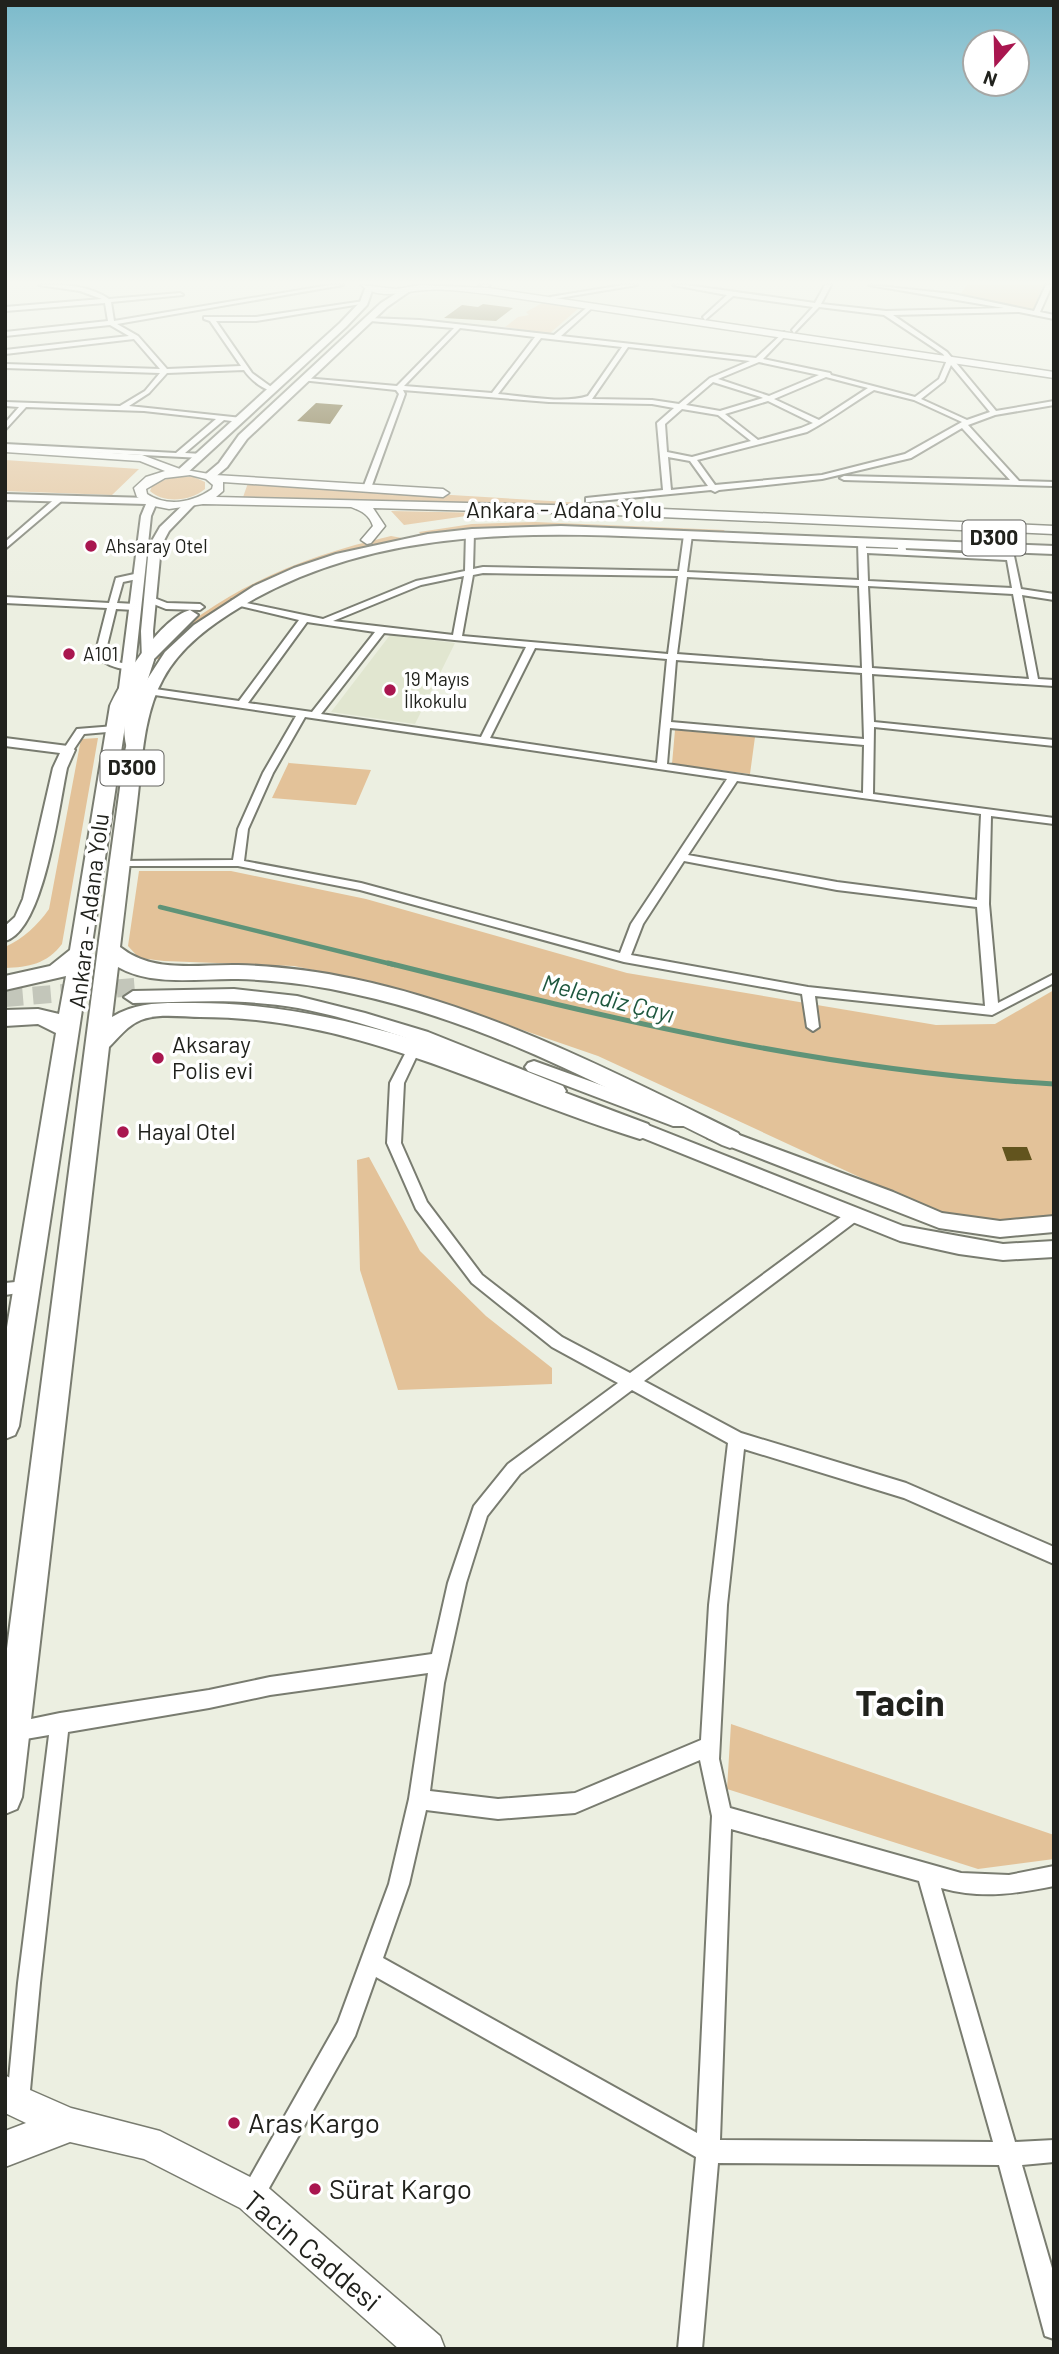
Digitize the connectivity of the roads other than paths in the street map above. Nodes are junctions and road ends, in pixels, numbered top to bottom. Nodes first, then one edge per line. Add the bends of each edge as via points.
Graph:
1 (142, 395) edge
2 (267, 395) edge
3 (288, 395) edge
4 (401, 395) edge
5 (479, 395) edge
6 (591, 395) edge
7 (692, 395) edge
8 (757, 395) edge
9 (779, 395) edge
10 (861, 395) edge
11 (898, 395) edge
12 (923, 395) edge
13 (979, 395) edge
14 (493, 396) joint
15 (769, 399) junction
16 (916, 400) junction
17 (580, 401) junction
18 (1054, 403) edge
19 (5, 404) edge
20 (24, 405) junction
21 (677, 407) junction
22 (122, 408) junction
23 (720, 413) junction
24 (994, 413) junction
25 (222, 418) junction
26 (239, 420) junction
27 (820, 423) junction
28 (965, 423) junction
29 (5, 428) edge
30 (758, 443) junction
31 (5, 447) edge
32 (179, 454) junction
33 (663, 454) junction
34 (5, 456) edge
35 (200, 456) junction
36 (692, 459) junction
37 (180, 472) junction
38 (212, 477) junction
39 (822, 477) junction
40 (147, 482) junction
41 (1017, 482) junction
42 (1054, 484) edge
43 (367, 488) junction
44 (715, 490) junction
45 (5, 491) edge
46 (667, 494) junction
47 (5, 497) edge
48 (61, 498) junction
49 (589, 500) junction
50 (150, 501) junction
51 (197, 501) junction
52 (355, 505) junction
53 (1054, 523) edge
54 (1054, 530) edge
55 (470, 533) junction
56 (688, 535) junction
57 (367, 540) junction
58 (1054, 540) edge
59 (863, 546) junction
60 (5, 547) edge
61 (902, 547) junction
62 (1054, 550) edge
63 (469, 572) junction
64 (684, 573) junction
65 (139, 576) junction
66 (862, 582) junction
67 (1015, 591) junction
68 (1054, 597) edge
69 (149, 599) junction
70 (5, 600) edge
71 (235, 602) junction
72 (112, 606) junction
73 (135, 607) junction
74 (200, 607) junction
75 (306, 617) junction
76 (327, 621) junction
77 (382, 629) junction
78 (457, 638) junction
79 (531, 645) junction
80 (148, 654) junction
81 (672, 656) junction
82 (127, 667) junction
83 (866, 670) junction
84 (1034, 682) junction
85 (1054, 683) edge
86 (126, 688) junction
87 (148, 691) junction
88 (241, 705) junction
89 (302, 713) junction
90 (315, 715) junction
91 (869, 724) junction
92 (666, 725) junction
93 (114, 729) junction
94 (484, 740) junction
95 (5, 742) edge
96 (869, 742) junction
97 (1054, 743) edge
98 (68, 750) junction
99 (134, 751) junction
100 (662, 766) junction
101 (734, 777) junction
102 (868, 796) junction
103 (986, 812) junction
104 (1054, 821) edge
105 (681, 857) junction
106 (238, 863) junction
107 (119, 864) junction
108 (983, 904) junction
109 (5, 936) edge
110 (108, 948) junction
111 (79, 953) junction
112 (624, 958) junction
113 (1054, 978) edge
114 (6, 982) edge
115 (808, 991) junction
116 (992, 1011) junction
117 (5, 1017) edge
118 (813, 1027) dead end
119 (66, 1030) junction
120 (96, 1046) junction
121 (414, 1049) junction
122 (640, 1130) junction
123 (730, 1139) junction
124 (854, 1215) junction
125 (1054, 1224) edge
126 (1054, 1249) edge
127 (26, 1287) junction
128 (5, 1289) edge
129 (629, 1382) junction
130 (5, 1426) edge
131 (737, 1439) junction
132 (1054, 1556) edge
133 (440, 1662) junction
134 (60, 1722) junction
135 (14, 1731) junction
136 (710, 1746) junction
137 (5, 1797) edge
138 (419, 1799) junction
139 (722, 1816) junction
140 (926, 1873) junction
141 (1054, 1876) edge
142 (371, 1963) junction
143 (12, 2097) edge
144 (70, 2125) junction
145 (5, 2150) edge
146 (708, 2151) junction
147 (1054, 2151) edge
148 (1008, 2154) junction
149 (253, 2196) junction
150 (1054, 2327) edge
151 (427, 2349) edge
152 (690, 2349) edge

1 - 22 street
2 - 26 main road
3 - 38 main road via 243,437
4 - 43 street
5 - 14 street
6 - 17 street
7 - 21 street
8 - 15 street
9 - 15 street
10 - 27 street
11 - 16 street
12 - 16 street
13 - 24 street
14 - 17 street
15 - 23 street
15 - 27 street
16 - 28 street
17 - 21 street
18 - 24 street
19 - 20 street
20 - 22 street
20 - 29 street
21 - 23 street
21 - 33 street via 661,424
22 - 25 street
23 - 30 street
24 - 28 street
25 - 26 street
25 - 32 street
26 - 35 main road
27 - 30 street
28 - 39 street via 908,456
28 - 41 street
30 - 36 street
31 - 32 street
31 - 37 main road via 142,458
32 - 35 street
33 - 36 street
33 - 46 street
34 - 40 main road via 118,463 133,467
35 - 37 main road
36 - 44 street
37 - 38 main road
37 - 40 main road
38 - 43 main road
38 - 51 main road via 219,487
39 - 41 street
39 - 44 street
40 - 45 main road via 90,493
40 - 50 main road via 141,495
41 - 42 street
43 - 49 main road
44 - 46 street
46 - 49 street
47 - 48 main road
48 - 50 main road
48 - 60 street
49 - 53 main road
50 - 51 main road via 170,505
50 - 65 main road
51 - 52 main road
51 - 69 main road via 164,529 155,546
52 - 54 main road
52 - 57 main road via 376,517 379,526
55 - 56 highway, Ankara - Adana Yolu / D300 via 561,530
55 - 63 street
55 - 71 highway, Ankara - Adana Yolu / D300 via 337,558
56 - 59 highway, Ankara - Adana Yolu / D300
56 - 64 street
57 - 58 highway, Ankara - Adana Yolu / D300 via 431,527 547,521
57 - 74 highway, Ankara - Adana Yolu / D300 via 287,564
59 - 61 highway, Ankara - Adana Yolu / D300
59 - 66 street
61 - 62 highway, Ankara - Adana Yolu / D300
61 - 67 street via 1011,558
63 - 64 street
63 - 76 street via 419,583
63 - 78 street
64 - 66 street
64 - 81 street
65 - 72 street via 119,580
65 - 73 main road
66 - 67 street
66 - 83 street
67 - 68 street
67 - 84 street
69 - 74 street via 166,606
69 - 80 main road
70 - 72 street
71 - 75 street
71 - 87 highway, Ankara - Adana Yolu / D300 via 181,645
72 - 73 street
72 - 82 street via 100,654
73 - 82 main road
74 - 80 highway, Ankara - Adana Yolu / D300
75 - 76 street
75 - 88 street
76 - 77 street
77 - 78 street
77 - 90 street
78 - 79 street
79 - 81 street
79 - 94 street
80 - 86 highway, Ankara - Adana Yolu / D300
80 - 99 main road via 133,703
81 - 83 street
81 - 92 street
82 - 86 main road
83 - 84 street
83 - 91 street
84 - 85 street
86 - 93 highway, Ankara - Adana Yolu / D300
87 - 88 street
87 - 99 highway, Ankara - Adana Yolu / D300
88 - 89 street
89 - 90 street
89 - 106 street via 243,829
90 - 94 street
91 - 96 street
91 - 97 street
92 - 96 street
92 - 100 street
93 - 98 street via 81,731
93 - 111 highway, Ankara - Adana Yolu / D300
94 - 100 street
95 - 98 main road
96 - 102 street
98 - 109 main road via 60,768 32,899 22,919
99 - 107 highway, Ankara - Adana Yolu / D300
100 - 101 street
101 - 102 street
101 - 105 street
102 - 103 street
103 - 104 street
103 - 108 street
105 - 108 street via 837,886
105 - 112 street via 637,924
106 - 107 street
106 - 112 street via 360,887
107 - 110 highway, Ankara - Adana Yolu / D300
108 - 116 street
110 - 120 highway, Ankara - Adana Yolu / D300
110 - 123 highway via 128,964 157,972 240,972 297,978 354,986 432,1007 563,1057
111 - 114 highway via 57,972
111 - 119 highway, Ankara - Adana Yolu / D300
112 - 115 street
113 - 116 street
114 - 117 highway via 20,992 16,1009
115 - 116 street
115 - 118 street
117 - 119 highway via 44,1016
119 - 127 highway, Ankara - Adana Yolu / D300
120 - 121 highway via 134,1014 168,1009 291,1016 350,1028
120 - 135 highway, Ankara - Adana Yolu / D300
121 - 122 highway
121 - 129 street via 397,1083 394,1143 421,1205 477,1279 557,1342
122 - 123 main road via 538,1082 422,1036 359,1017 297,1002 134,992 239,986 366,1008
122 - 124 main road
123 - 125 main road via 939,1220 1000,1229
124 - 126 main road via 900,1233 959,1246 1003,1252
124 - 129 street
127 - 128 street
127 - 130 highway, Ankara - Adana Yolu / D300
129 - 131 street
129 - 133 street via 514,1469 480,1512 457,1583
131 - 132 street via 906,1491
131 - 136 street via 718,1605
133 - 134 street
133 - 138 street
134 - 135 street
134 - 143 street
135 - 137 highway, Ankara - Adana Yolu / D300
136 - 138 street via 575,1803 498,1809
136 - 139 street
138 - 142 street via 399,1884
139 - 140 street
139 - 146 street
140 - 141 street via 961,1882 1009,1885
140 - 148 street
142 - 146 street
142 - 149 street via 347,2028
143 - 144 main road, Tacin Caddesi
144 - 145 main road
144 - 149 main road, Tacin Caddesi via 148,2143
146 - 148 street
146 - 152 street
147 - 148 street
148 - 150 street
149 - 151 main road, Tacin Caddesi

